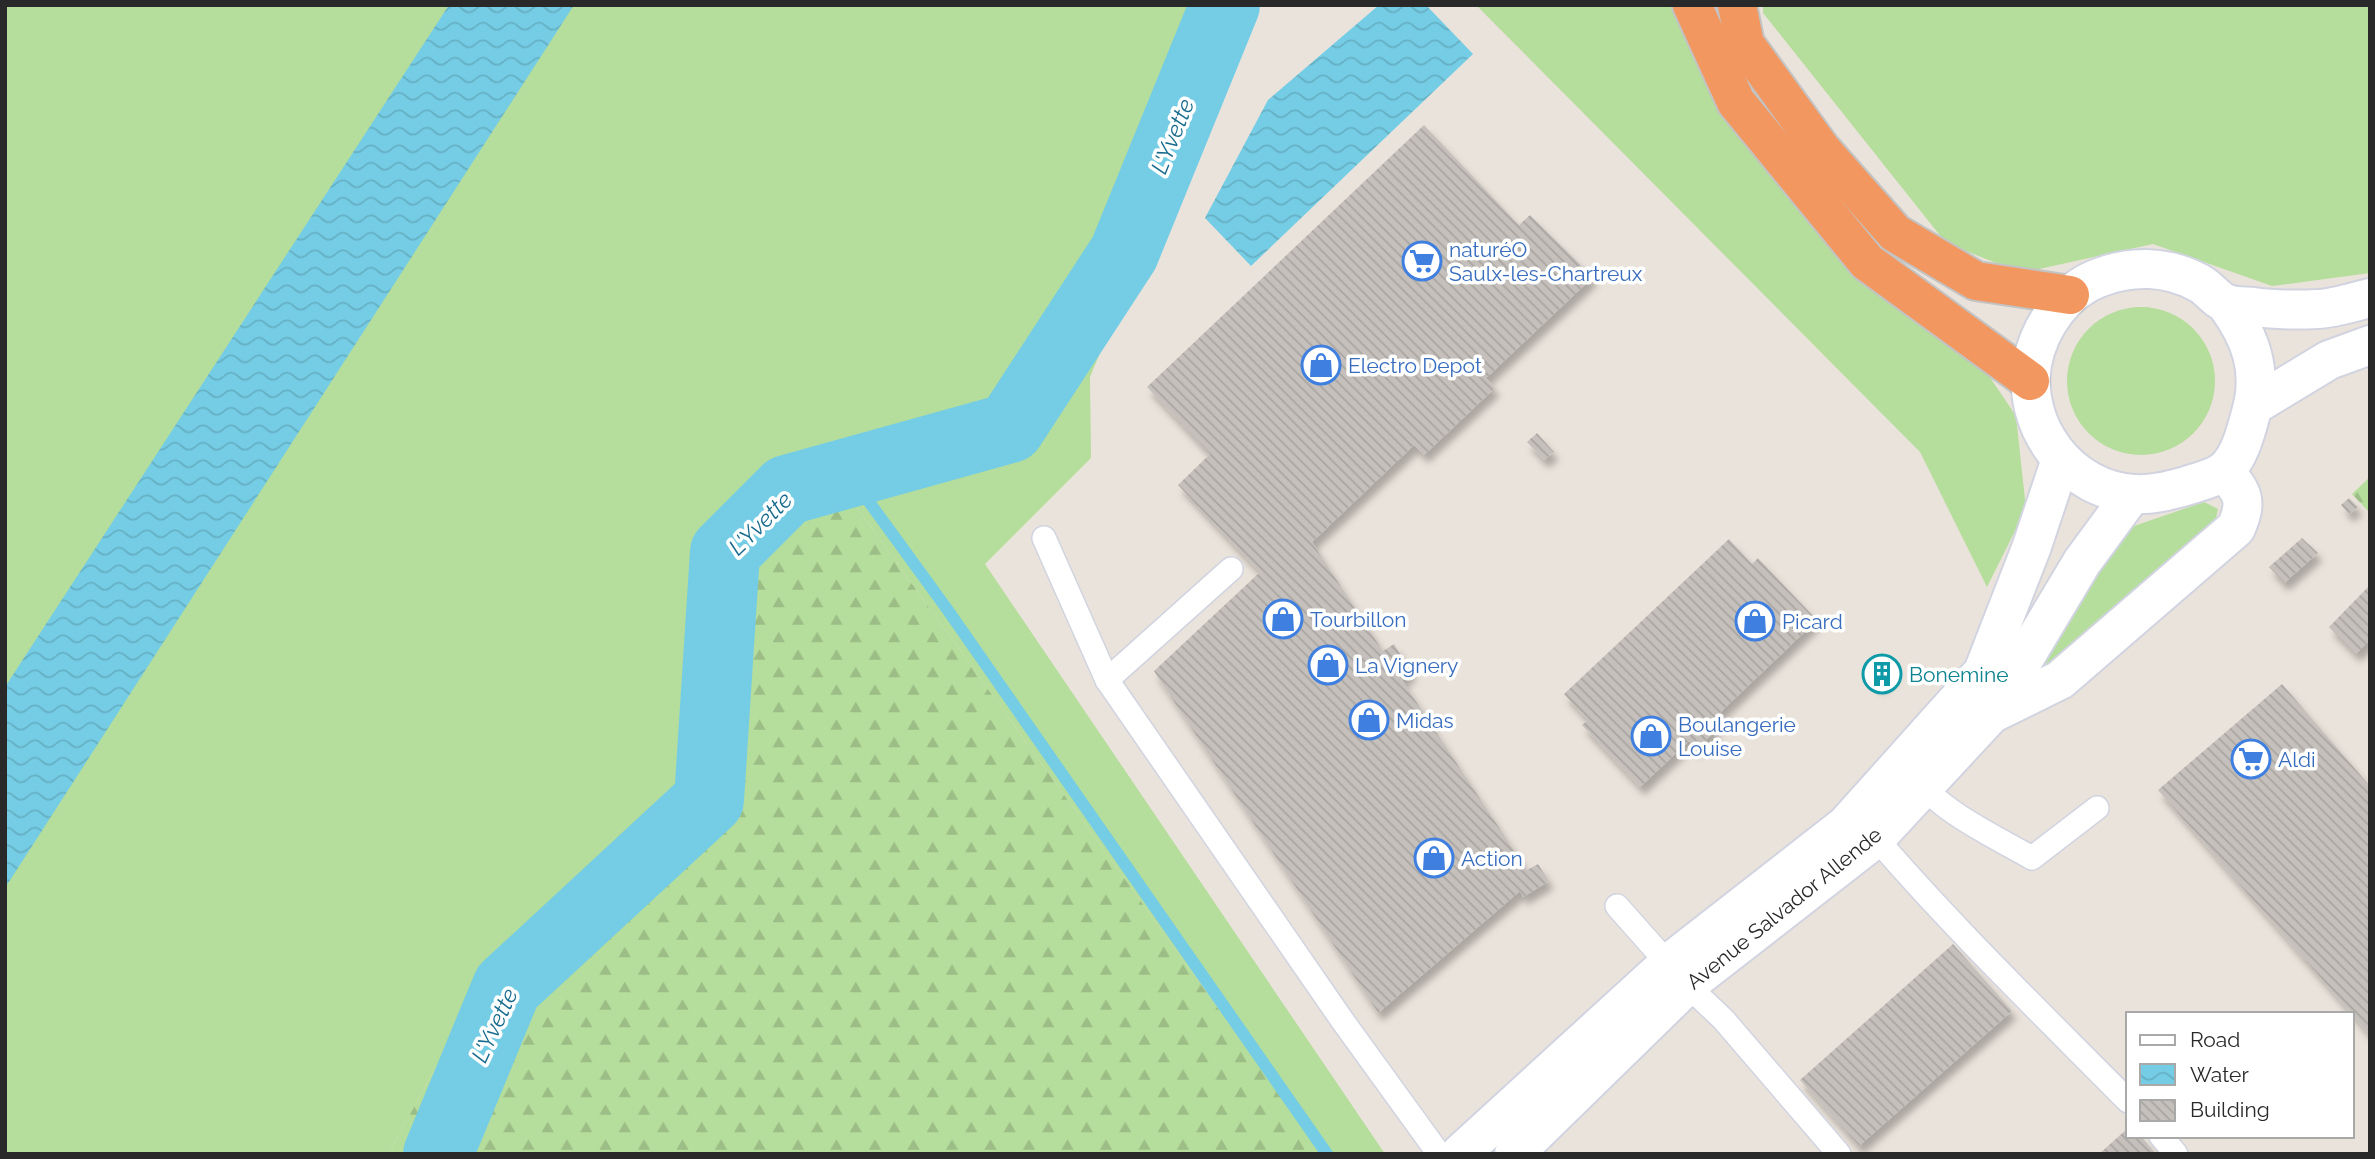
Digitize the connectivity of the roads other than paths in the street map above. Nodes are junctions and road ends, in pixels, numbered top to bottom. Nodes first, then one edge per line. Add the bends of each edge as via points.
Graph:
1 (1692, 5) edge
2 (1737, 5) edge
3 (2070, 295) junction
4 (2370, 298) edge
5 (2226, 304) junction
6 (2370, 345) edge
7 (2030, 380) junction
8 (2253, 406) junction
9 (2061, 459) junction
10 (2224, 471) junction
11 (2132, 494) junction
12 (1044, 538) dead end
13 (1231, 569) dead end
14 (1107, 681) junction
15 (1991, 714) junction
16 (1915, 772) junction
17 (2097, 808) dead end
18 (1866, 826) junction
19 (1617, 906) dead end
20 (1678, 975) junction
21 (2126, 1099) edge
22 (2163, 1138) edge
23 (1439, 1154) edge
24 (1460, 1154) edge
25 (1514, 1154) edge
26 (1839, 1154) edge
27 (2176, 1154) edge

1 - 7 highway via 1736,102 1867,262
2 - 3 highway via 1745,44 1821,149 1895,233 1976,281
3 - 5 main road via 2099,277 2144,269 2167,271 2199,283
3 - 7 main road via 2049,320 2035,349
4 - 5 main road via 2320,309
5 - 8 main road via 2253,352
6 - 8 main road via 2329,360
7 - 9 main road via 2033,409 2043,436
8 - 10 main road via 2236,454
9 - 11 main road via 2081,477
9 - 16 main road via 1983,672
10 - 11 main road via 2161,493
10 - 15 main road, Avenue Salvador Allende via 2241,491 2244,510 2236,528 2060,680
11 - 15 main road via 2081,562
12 - 14 lane
13 - 14 lane
14 - 23 lane
15 - 16 main road, Avenue Salvador Allende
16 - 17 lane via 1959,815 2032,858
16 - 18 main road, Avenue Salvador Allende
18 - 20 main road, Avenue Salvador Allende
18 - 21 lane via 1975,947
19 - 20 lane
20 - 24 main road
20 - 25 main road, Avenue Salvador Allende
20 - 26 lane via 1723,1018
22 - 27 lane

